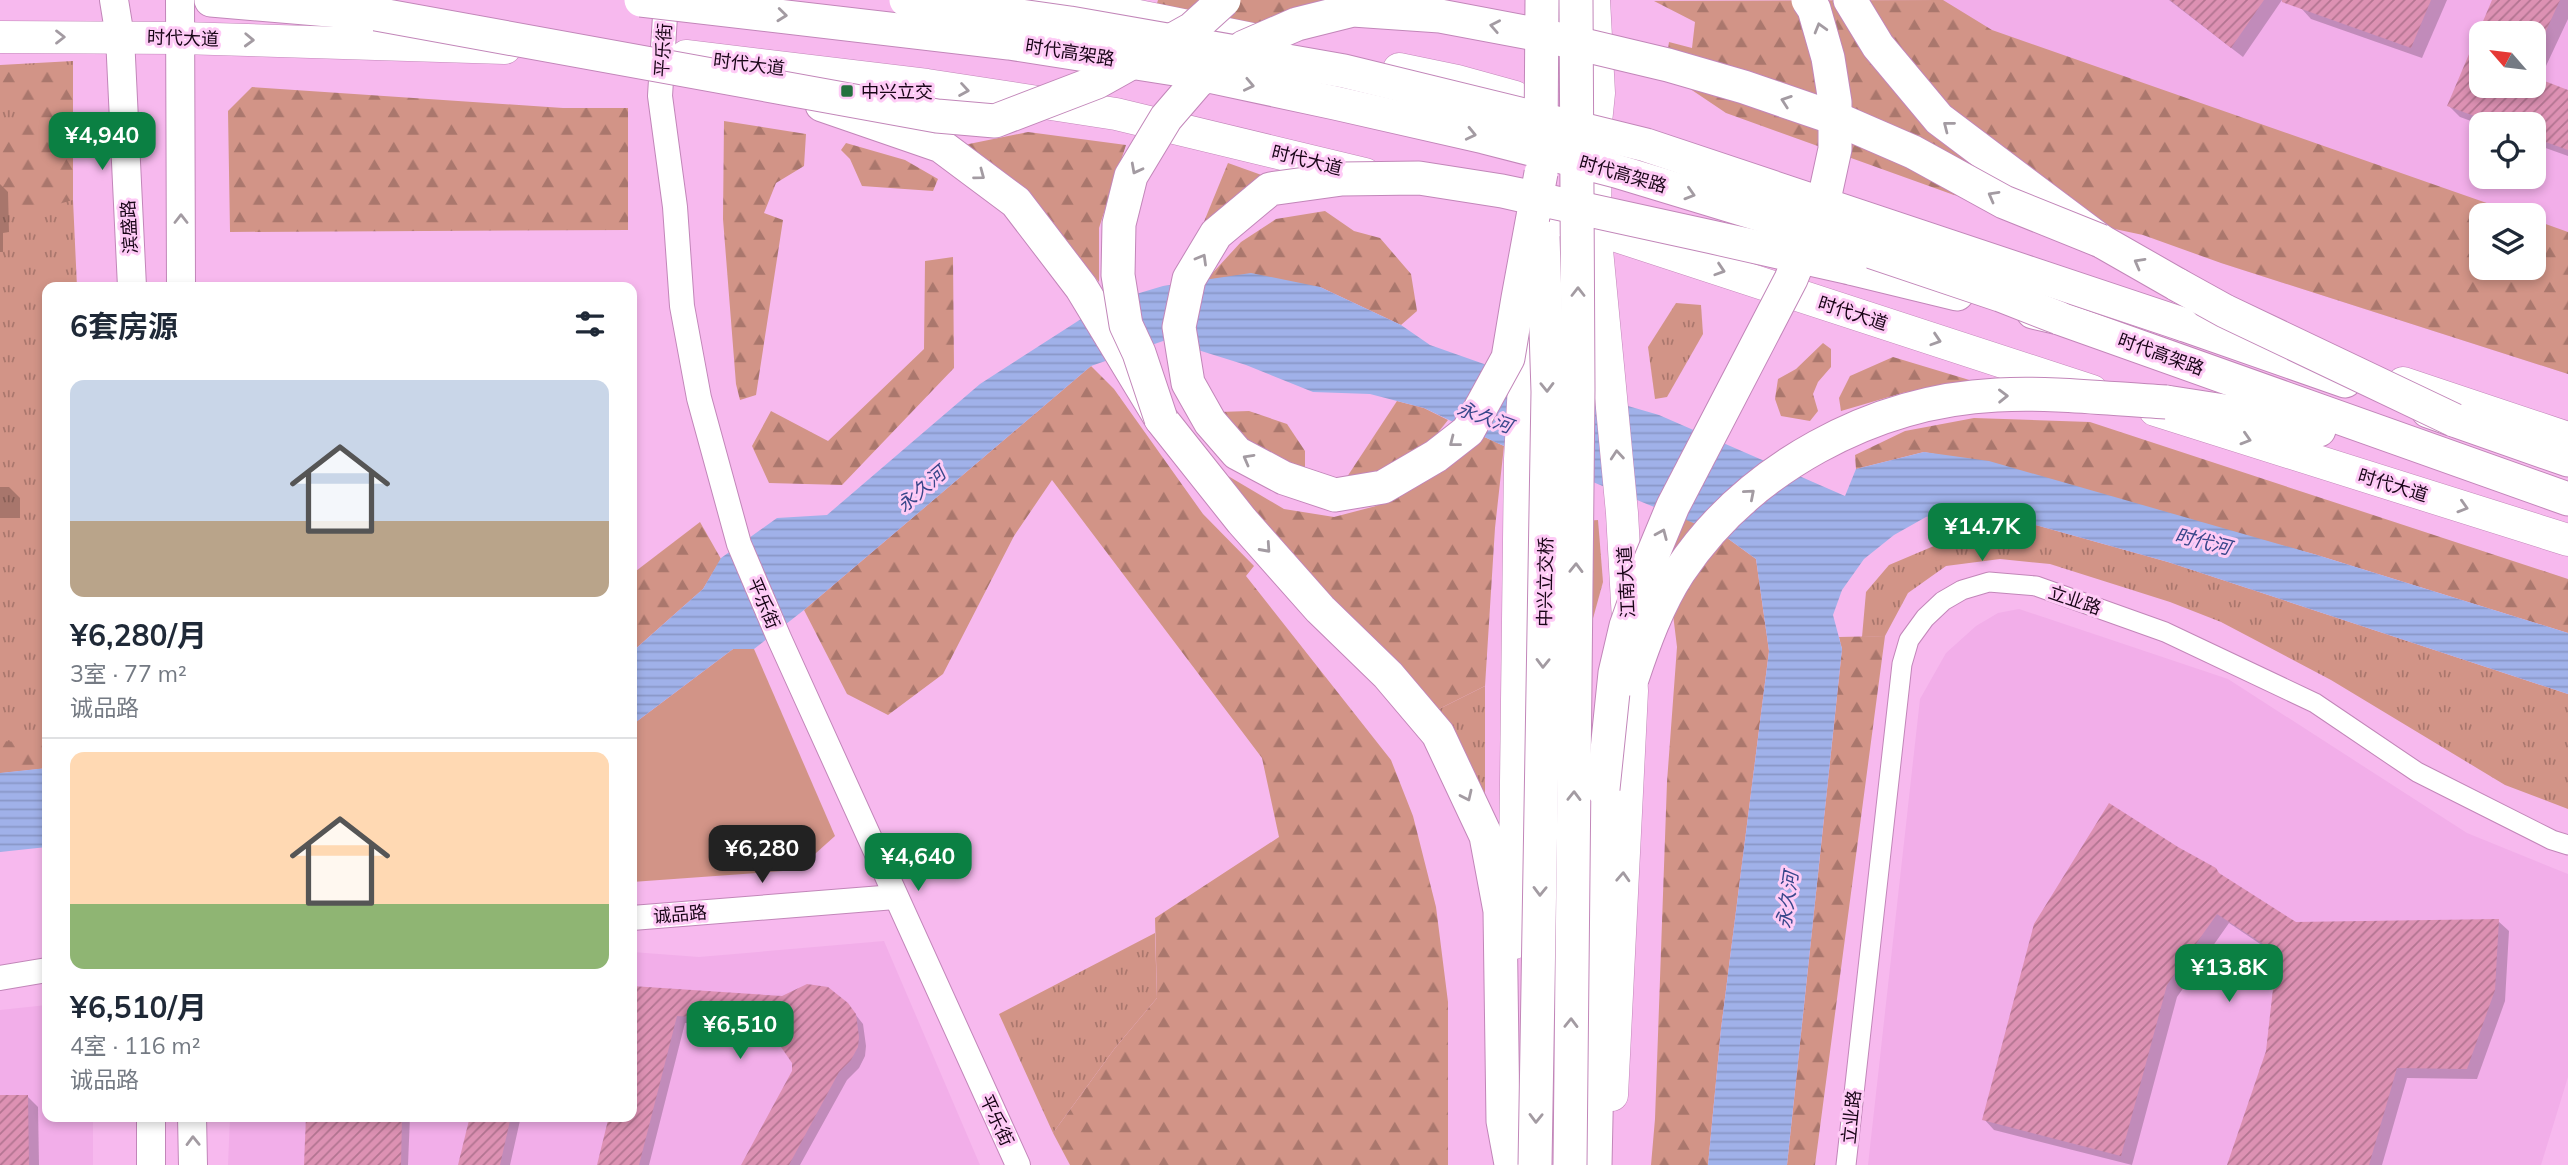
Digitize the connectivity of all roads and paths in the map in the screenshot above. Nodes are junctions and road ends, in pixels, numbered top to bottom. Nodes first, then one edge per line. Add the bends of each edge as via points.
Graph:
1 (114, 0) edge
2 (180, 0) edge
3 (211, 0) edge
4 (641, 0) edge
5 (666, 0) edge
6 (905, 0) edge
7 (1038, 0) edge
8 (1224, 0) edge
9 (1531, 0) edge
10 (1542, 0) edge
11 (1576, 0) edge
12 (1594, 0) edge
13 (1808, 0) edge
14 (1850, 0) edge
15 (0, 37) edge
16 (120, 37) junction
17 (181, 38) junction
18 (663, 53) junction
19 (760, 83) junction
20 (1530, 102) junction
21 (1596, 122) junction
22 (1541, 173) junction
23 (1538, 214) junction
24 (1595, 229) junction
25 (2101, 242) junction
26 (132, 282) edge
27 (181, 282) edge
28 (2059, 318) junction
29 (1161, 419) junction
30 (2454, 420) junction
31 (2568, 438) edge
32 (2568, 460) edge
33 (2560, 496) edge
34 (2568, 540) edge
35 (1604, 789) junction
36 (2568, 845) edge
37 (895, 897) junction
38 (637, 918) edge
39 (42, 971) edge
40 (0, 978) edge
41 (151, 1122) edge
42 (192, 1122) edge
43 (151, 1165) edge
44 (193, 1165) edge
45 (1018, 1165) edge
46 (1519, 1165) edge
47 (1570, 1165) edge
48 (1595, 1165) edge
49 (1608, 1165) edge
50 (1846, 1165) edge

1 - 16 main road, 滨盛路
2 - 17 main road
3 - 19 highway, bridge via 376,14
4 -> 28 highway, 时代高架路, bridge via 1022,45 1181,70 1349,106 1616,171 1768,217
5 - 18 street, 平乐街
6 - 30 highway, 时代高架路, bridge via 1083,25 1344,71 1646,145 2030,271
7 - 20 main road via 1104,9 1455,80
8 - 19 highway, bridge via 1192,29 1097,82 995,121 937,116
9 - 20 main road
10 - 22 highway, 中兴立交桥, bridge
47 -> 11 highway, 中兴立交桥, bridge via 1578,390
12 - 21 main road, 江南大道
35 -> 13 highway, bridge via 1615,673 1643,578 1673,506 1791,279 1825,195 1835,149 1835,102 1828,58
25 -> 14 highway, bridge via 1939,119 1878,46
15 -> 16 main road, 时代大道
16 - 17 main road, 时代大道
16 - 26 main road, 滨盛路
17 -> 18 main road, 时代大道
27 -> 17 main road
18 -> 23 main road, 时代大道 via 927,85 1116,114
18 - 37 street, 平乐街 via 660,96 682,306 699,398 739,544
19 -> 29 highway, bridge via 941,146 1016,202 1080,287
20 - 21 main road
20 - 23 main road
21 - 24 main road, 江南大道
21 - 31 main road via 1660,136
22 -> 28 highway, bridge via 1536,198 1534,211 1532,223 1529,235 1508,358 1468,431 1436,456 1383,487 1335,495 1284,478 1237,453 1210,422 1188,383 1179,327 1189,279 1216,234 1270,189 1342,179 1419,178 1502,191 1529,197 1542,200 1581,208 1838,265
22 -> 46 highway, 中兴立交桥, bridge via 1548,392
23 - 24 main road, 时代大道
23 - 46 main road via 1529,285 1520,459
24 -> 34 main road, 时代大道
49 -> 24 main road, 江南大道 via 1632,691 1622,513
25 -> 29 highway, bridge via 2004,202 1850,124 1744,87 1546,36 1440,16 1353,10 1297,24 1244,47 1197,82 1166,118 1131,176 1119,224 1118,275 1126,324
30 -> 25 highway, bridge via 2225,311
28 - 33 highway, 时代高架路
29 -> 46 highway via 1242,521 1438,734 1486,836 1500,911 1503,1121
30 - 32 highway, 时代高架路
35 -> 33 highway, bridge via 1622,709 1642,649 1678,573 1713,529 1751,492 1802,455 1862,425 1924,405 1996,395 2166,402 2289,421
35 - 48 highway
36 - 50 street, 立业路 via 2417,772 2315,704 2165,632 2036,586 1989,582 1962,590 1924,618 1909,640 1902,664
37 - 38 street, 诚品路
37 - 45 street, 平乐街
39 - 40 street
41 - 43 main road
44 -> 42 main road

